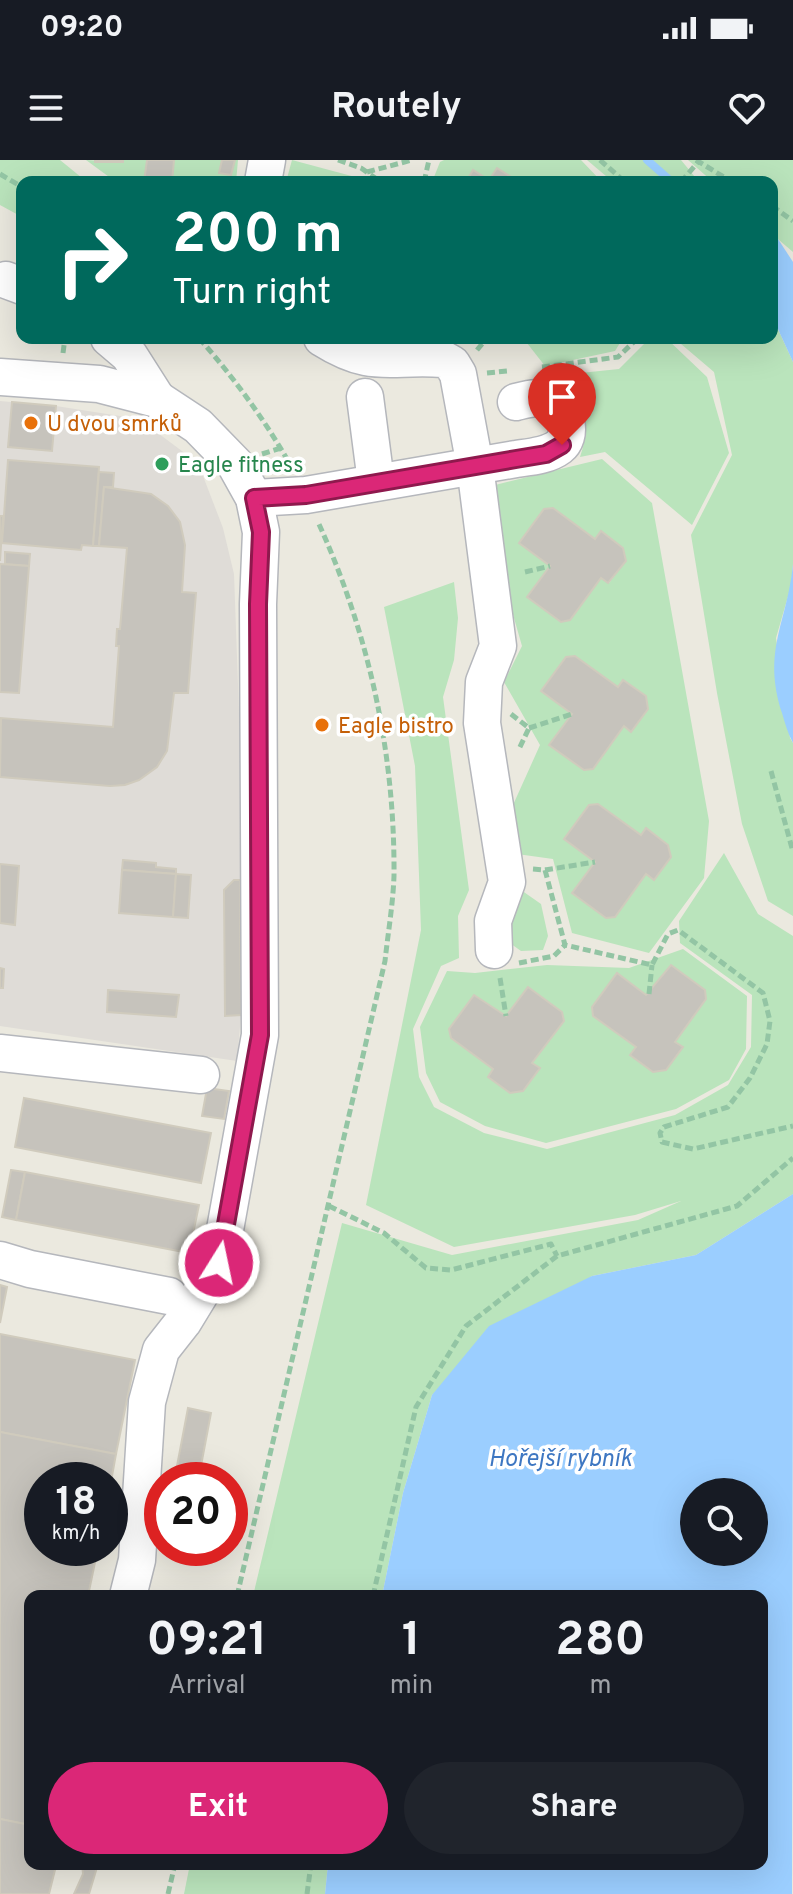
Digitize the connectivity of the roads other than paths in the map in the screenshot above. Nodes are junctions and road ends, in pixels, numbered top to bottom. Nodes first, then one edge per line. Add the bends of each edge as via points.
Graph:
1 (116, 344) edge
2 (333, 344) edge
3 (386, 350) edge
4 (464, 359) edge
5 (0, 377) edge
6 (516, 386) road end
7 (365, 397) dead end
8 (157, 399) junction
9 (475, 466) junction
10 (393, 479) junction
11 (254, 498) junction
12 (494, 950) road end
13 (0, 1053) edge
14 (201, 1075) dead end
15 (0, 1260) edge
16 (169, 1296) dead end
17 (130, 1590) edge

1 - 8 street
2 - 3 street via 356,357
3 - 4 street
4 - 9 street via 458,374
5 - 8 street via 99,384
6 - 9 street via 553,402 564,415 568,432 562,445 546,454
7 - 10 street
8 - 11 street via 198,426 235,464
9 - 10 street
9 - 12 street via 498,646 484,682 482,723 507,882 493,921
10 - 11 street via 306,495
11 - 17 street via 261,532 260,1035 219,1263 161,1350 147,1402 137,1560
13 - 14 street
15 - 16 street

